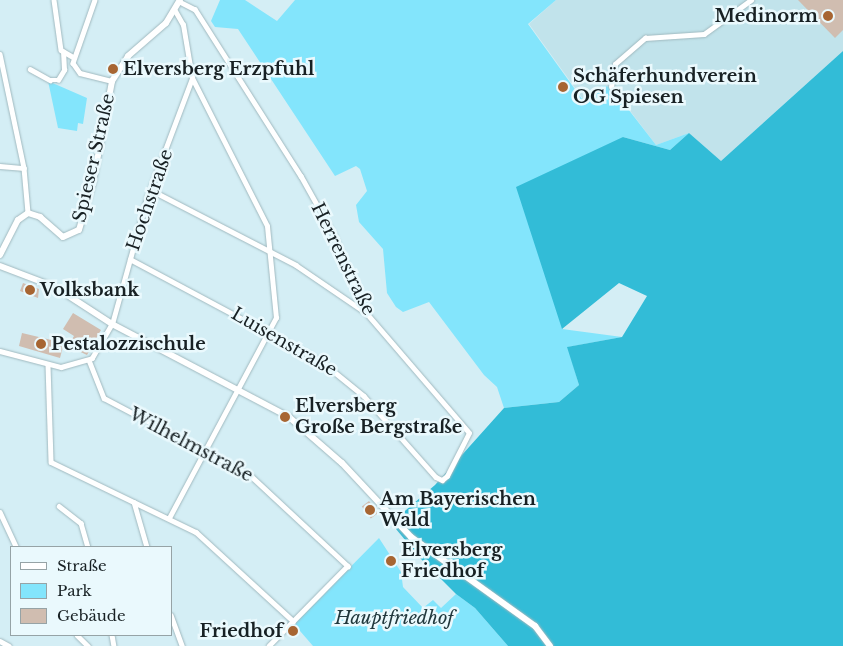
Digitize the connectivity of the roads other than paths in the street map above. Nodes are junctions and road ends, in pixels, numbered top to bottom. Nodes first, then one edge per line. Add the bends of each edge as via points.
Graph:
1 (54, 0) edge
2 (95, 0) edge
3 (751, 0) edge
4 (180, 1) edge
5 (175, 11) junction
6 (63, 52) junction
7 (0, 54) edge
8 (73, 57) junction
9 (30, 69) dead end
10 (192, 78) junction
11 (112, 81) junction
12 (612, 87) dead end
13 (0, 166) edge
14 (24, 168) junction
15 (151, 190) junction
16 (28, 213) junction
17 (266, 251) junction
18 (0, 255) edge
19 (130, 259) junction
20 (0, 266) edge
21 (365, 312) junction
22 (112, 324) junction
23 (270, 333) junction
24 (0, 351) edge
25 (89, 360) junction
26 (48, 365) junction
27 (240, 388) junction
28 (206, 450) junction
29 (436, 477) joint
30 (134, 502) junction
31 (59, 506) dead end
32 (0, 512) edge
33 (168, 518) junction
34 (16, 546) edge
35 (88, 546) edge
36 (147, 546) edge
37 (172, 618) edge
38 (292, 621) junction
39 (78, 636) edge
40 (0, 641) edge
41 (9, 646) edge
42 (88, 646) edge
43 (182, 646) edge
44 (269, 646) edge
45 (550, 646) edge

1 - 6 street
2 - 8 street
3 - 12 street via 704,34 645,38 615,64
4 - 5 main road, Spieser Straße
4 - 21 street, Herrenstraße via 195,10 302,177 334,236
5 - 10 street via 183,25
5 - 11 main road, Spieser Straße via 128,56
6 - 8 street
6 - 9 street via 64,70 58,80 50,80
7 - 14 street
8 - 11 street via 77,71
10 - 15 street, Hochstraße
10 - 17 street via 261,209 267,226
11 - 16 main road, Spieser Straße via 93,182 79,230 63,237 40,217
13 - 14 street
14 - 16 street
15 - 17 street
15 - 19 street, Hochstraße
16 - 18 main road via 18,220
17 - 21 street via 296,265
17 - 23 street via 276,318
19 - 22 street, Hochstraße
19 - 23 street, Luisenstraße
20 - 22 main road via 55,287
21 - 29 street, Herrenstraße via 469,433 447,476 442,480
22 - 25 street, Hochstraße
22 - 27 main road
23 - 27 street
23 - 29 street, Luisenstraße via 344,377
24 - 26 street
25 - 26 street via 66,367
25 - 28 street, Wilhelmstraße via 104,398
26 - 30 street via 49,458
27 - 28 street
27 - 45 main road via 305,429 405,530 535,626
28 - 33 street
28 - 38 street, Wilhelmstraße via 264,486 348,566
30 - 33 street
30 - 36 street
31 - 35 street via 81,524
32 - 34 street
33 - 38 street via 207,540
37 - 43 street
38 - 44 street
39 - 42 street
40 - 41 street

